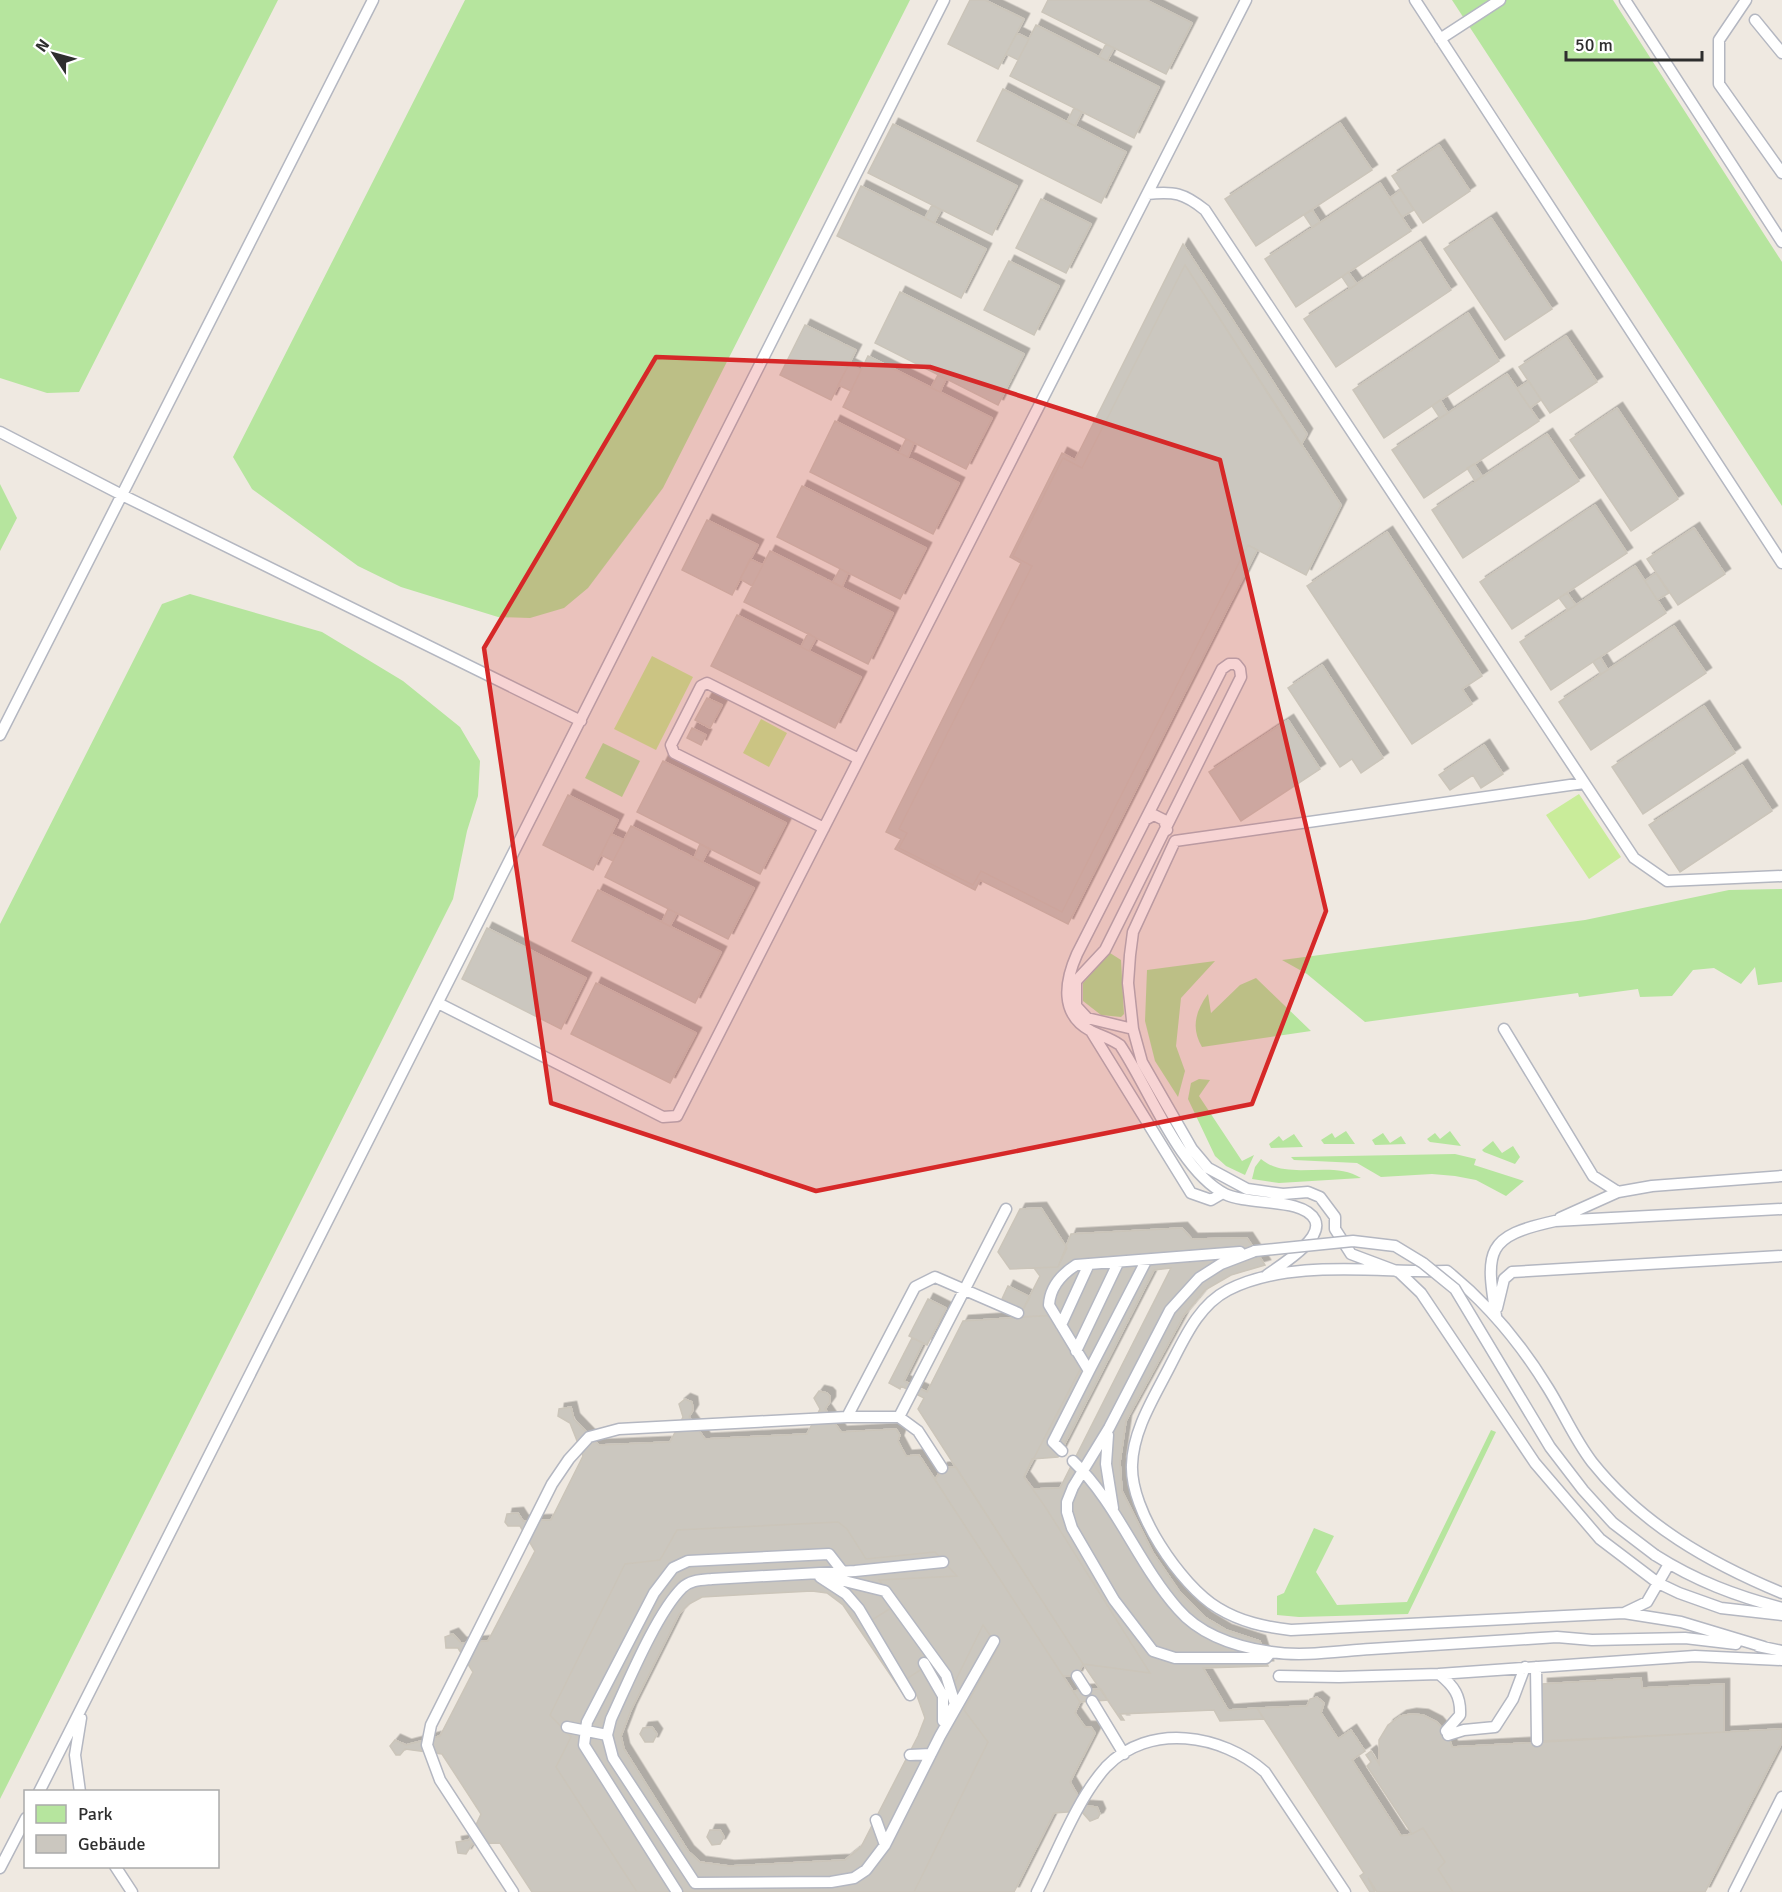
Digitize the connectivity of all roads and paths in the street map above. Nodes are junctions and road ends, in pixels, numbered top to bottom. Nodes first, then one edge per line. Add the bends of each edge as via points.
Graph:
1 (373, 0) edge
2 (944, 0) edge
3 (1246, 0) edge
4 (1415, 0) edge
5 (1500, 0) edge
6 (1625, 0) edge
7 (1746, 0) edge
8 (1755, 20) dead end
9 (1440, 39) junction
10 (1782, 53) edge
11 (1782, 173) edge
12 (1147, 194) junction
13 (1782, 242) edge
14 (0, 432) edge
15 (122, 495) junction
16 (1782, 562) edge
17 (581, 721) junction
18 (0, 735) edge
19 (859, 759) junction
20 (1584, 783) junction
21 (1145, 820) junction
22 (824, 828) junction
23 (1167, 830) junction
24 (1782, 876) edge
25 (438, 1003) junction
26 (1133, 1029) junction
27 (1504, 1029) dead end
28 (1091, 1031) junction
29 (1782, 1176) edge
30 (1618, 1192) junction
31 (1223, 1193) junction
32 (1006, 1209) dead end
33 (1782, 1209) edge
34 (1555, 1221) junction
35 (1255, 1251) junction
36 (1782, 1256) edge
37 (1146, 1261) junction
38 (1118, 1263) junction
39 (1089, 1264) junction
40 (1399, 1272) junction
41 (1267, 1275) junction
42 (965, 1290) junction
43 (1017, 1313) dead end
44 (1496, 1317) junction
45 (1061, 1325) junction
46 (1076, 1350) junction
47 (1089, 1371) junction
48 (847, 1417) junction
49 (899, 1417) junction
50 (1109, 1428) junction
51 (1062, 1451) dead end
52 (1073, 1461) dead end
53 (942, 1468) dead end
54 (1082, 1470) junction
55 (1116, 1517) junction
56 (943, 1562) dead end
57 (1669, 1564) junction
58 (843, 1572) junction
59 (815, 1573) junction
60 (1658, 1582) junction
61 (1782, 1593) edge
62 (1782, 1608) edge
63 (1624, 1613) junction
64 (1782, 1615) edge
65 (994, 1641) dead end
66 (1764, 1647) junction
67 (1782, 1651) edge
68 (1271, 1652) junction
69 (1782, 1660) edge
70 (924, 1663) dead end
71 (1530, 1667) junction
72 (1439, 1674) junction
73 (1077, 1676) dead end
74 (1279, 1676) dead end
75 (1086, 1690) dead end
76 (910, 1695) dead end
77 (86, 1699) junction
78 (1092, 1701) dead end
79 (567, 1727) dead end
80 (607, 1735) junction
81 (940, 1736) junction
82 (1537, 1741) dead end
83 (931, 1754) junction
84 (1124, 1754) junction
85 (910, 1755) dead end
86 (40, 1790) edge
87 (80, 1790) edge
88 (1782, 1797) edge
89 (876, 1820) dead end
90 (24, 1822) edge
91 (885, 1845) junction
92 (0, 1868) edge
93 (116, 1868) edge
94 (692, 1887) edge
95 (132, 1892) edge
96 (513, 1892) edge
97 (677, 1892) edge
98 (1037, 1892) edge
99 (1345, 1892) edge
100 (1734, 1892) edge

1 - 15 lane
2 - 17 lane
3 - 12 lane
4 - 9 lane
5 - 9 lane
6 - 13 lane
7 - 11 lane via 1719,40 1719,84
8 - 10 lane
9 - 16 lane
12 - 19 lane
12 - 20 lane via 1171,192 1191,199 1205,210
14 - 15 lane
15 - 17 lane
15 - 18 lane
17 - 25 lane
19 - 22 lane
19 - 22 lane via 707,683 701,686 671,745 674,753
20 - 24 lane via 1634,858 1667,881
20 - 26 lane via 1175,841 1133,932 1128,983
21 - 23 lane via 1154,815 1164,820
21 - 23 lane via 1222,669 1236,664 1241,677
21 - 28 lane via 1069,972 1065,991 1070,1010
22 - 25 lane via 677,1116 663,1117
23 - 26 lane via 1105,950 1076,981 1076,1006 1087,1018
25 - 77 lane
26 - 40 lane via 1142,1062 1192,1149 1208,1168 1247,1189 1283,1194 1308,1192 1320,1197 1335,1217 1335,1229 1351,1254
27 - 30 lane via 1593,1176
28 - 31 lane via 1120,1045 1196,1172
28 - 31 lane via 1191,1192 1211,1200
29 - 30 lane
30 - 34 lane
31 - 41 lane via 1243,1202 1292,1205 1306,1210 1315,1219 1317,1230 1312,1240
32 - 42 lane
33 - 34 lane
34 - 44 lane via 1520,1228 1497,1247 1491,1261
35 - 37 lane
35 - 50 lane via 1221,1264 1184,1292 1135,1373
35 - 57 lane, bridge via 1353,1240 1395,1246 1423,1263 1455,1289 1550,1447 1583,1490 1613,1522
36 - 44 lane via 1512,1272 1504,1279
37 - 38 lane
37 - 47 lane
38 - 39 lane
38 - 46 lane
39 - 45 lane
39 - 45 lane via 1076,1265 1065,1272 1050,1297 1049,1305
40 - 41 lane via 1347,1269
40 - 44 lane via 1447,1271 1476,1294
40 - 60 lane via 1421,1293 1557,1491 1600,1539
41 - 63 lane via 1225,1292 1196,1318 1133,1448 1133,1487 1141,1509 1196,1591 1217,1608 1241,1619 1291,1630
42 - 43 lane
42 - 48 lane via 935,1277 915,1287
42 - 49 lane
44 - 61 lane via 1546,1385 1592,1462 1634,1506 1674,1538 1711,1560
45 - 46 lane
46 - 47 lane
47 - 51 lane via 1053,1442
48 - 49 lane
48 - 96 lane via 619,1429 589,1437 569,1459 552,1484 431,1725 427,1744 440,1780
49 - 53 lane via 918,1431
50 - 54 lane
50 - 55 lane via 1106,1464
52 - 54 lane
54 - 55 lane
54 - 68 lane via 1067,1502 1072,1528 1114,1600 1148,1646 1165,1657 1175,1658 1266,1658
55 - 68 lane via 1179,1611 1221,1639
56 - 58 lane
57 - 60 lane
57 - 62 lane via 1734,1596
58 - 59 lane
58 - 97 lane via 829,1554 688,1561 661,1581 617,1662 587,1722 584,1745
59 - 76 lane via 846,1594 858,1609
59 - 80 lane via 712,1579 682,1588 665,1610
59 - 81 lane via 885,1591 945,1675 954,1704
60 - 63 lane via 1647,1602
60 - 64 lane via 1721,1608
63 - 66 lane via 1680,1622
65 - 81 lane
66 - 67 lane
66 - 68 lane via 1685,1638 1557,1637
69 - 71 lane via 1695,1656
70 - 81 lane via 943,1696 945,1713
71 - 72 lane
71 - 72 lane via 1495,1727 1447,1733 1460,1715 1461,1699
71 - 82 lane
72 - 74 lane
73 - 75 lane
77 - 86 lane
77 - 87 lane via 75,1755
78 - 84 lane
79 - 80 lane
80 - 94 lane via 613,1758
81 - 83 lane
83 - 85 lane
83 - 91 lane
84 - 98 lane via 1107,1767 1090,1789
84 - 99 lane via 1173,1737 1203,1739 1249,1758 1272,1781
88 - 100 lane
89 - 91 lane
90 - 92 lane
91 - 94 lane via 866,1870 854,1878
93 - 95 lane

